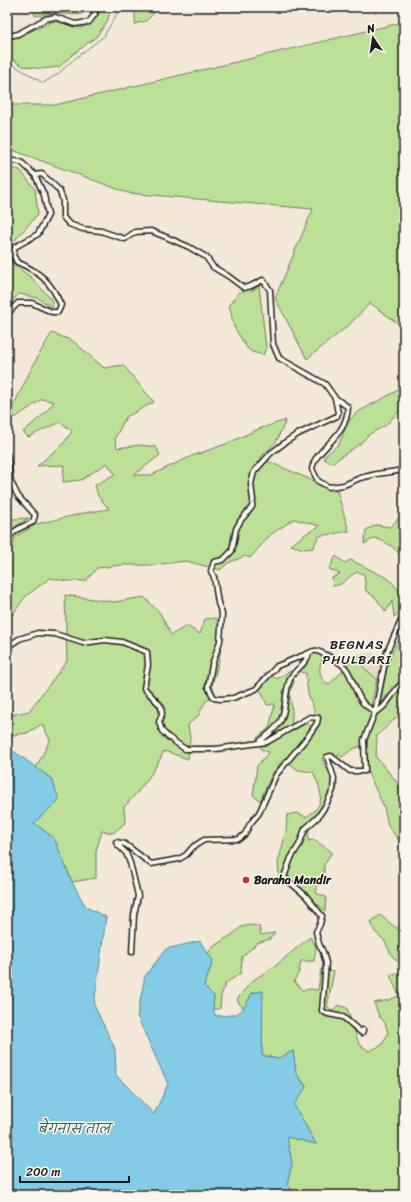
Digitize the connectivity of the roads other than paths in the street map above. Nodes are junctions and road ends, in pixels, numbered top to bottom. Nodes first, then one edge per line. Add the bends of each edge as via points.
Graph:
1 (92, 7) edge
2 (7, 34) edge
3 (7, 160) edge
4 (35, 175) junction
5 (7, 314) edge
6 (335, 398) junction
7 (7, 454) edge
8 (404, 470) edge
9 (7, 542) edge
10 (404, 614) edge
11 (7, 647) edge
12 (309, 653) junction
13 (404, 682) edge
14 (376, 712) junction
15 (258, 743) junction
16 (132, 952) dead end
17 (363, 1030) dead end

1 - 2 street via 95,14 89,22 75,24 55,17 45,19 18,34
3 - 4 street via 21,162
4 - 5 street via 44,195 48,215 38,234 15,247 13,254 17,262 30,268 48,283 61,305 58,312 52,312 32,303 18,303
4 - 6 street via 42,174 58,190 63,200 63,217 68,224 124,239 135,232 151,232 195,250 206,257 213,267 244,288 263,280 270,290 273,344 280,358 325,384
6 - 8 street via 348,407 348,414 336,437 316,458 312,469 318,481 329,487 337,486 360,478
6 - 12 street via 337,416 287,441 254,472 251,484 252,507 236,529 232,551 224,560 214,562 211,572 222,614 222,626 208,687 214,698 233,698 256,689 278,666
7 - 9 street via 11,482 18,496 34,514 33,522 17,529 8,537
10 - 14 street via 388,652
11 - 15 street via 19,639 38,633 55,634 84,643 105,640 122,642 148,652 144,688 161,706 162,731 168,737 185,749 216,749
12 - 14 street via 317,650 344,666 362,703
12 - 15 street via 308,658 294,672 288,683 281,718 274,730
13 - 14 street via 381,710
14 - 17 street via 364,740 366,771 350,771 331,756 328,757 334,778 333,790 318,817 305,829 284,877 306,896 322,916 316,932 326,963 322,1011 343,1017 362,1033
15 - 16 street via 267,742 310,717 318,718 309,735 276,775 259,812 239,839 204,840 179,859 151,864 125,844 116,842 126,853 138,896

